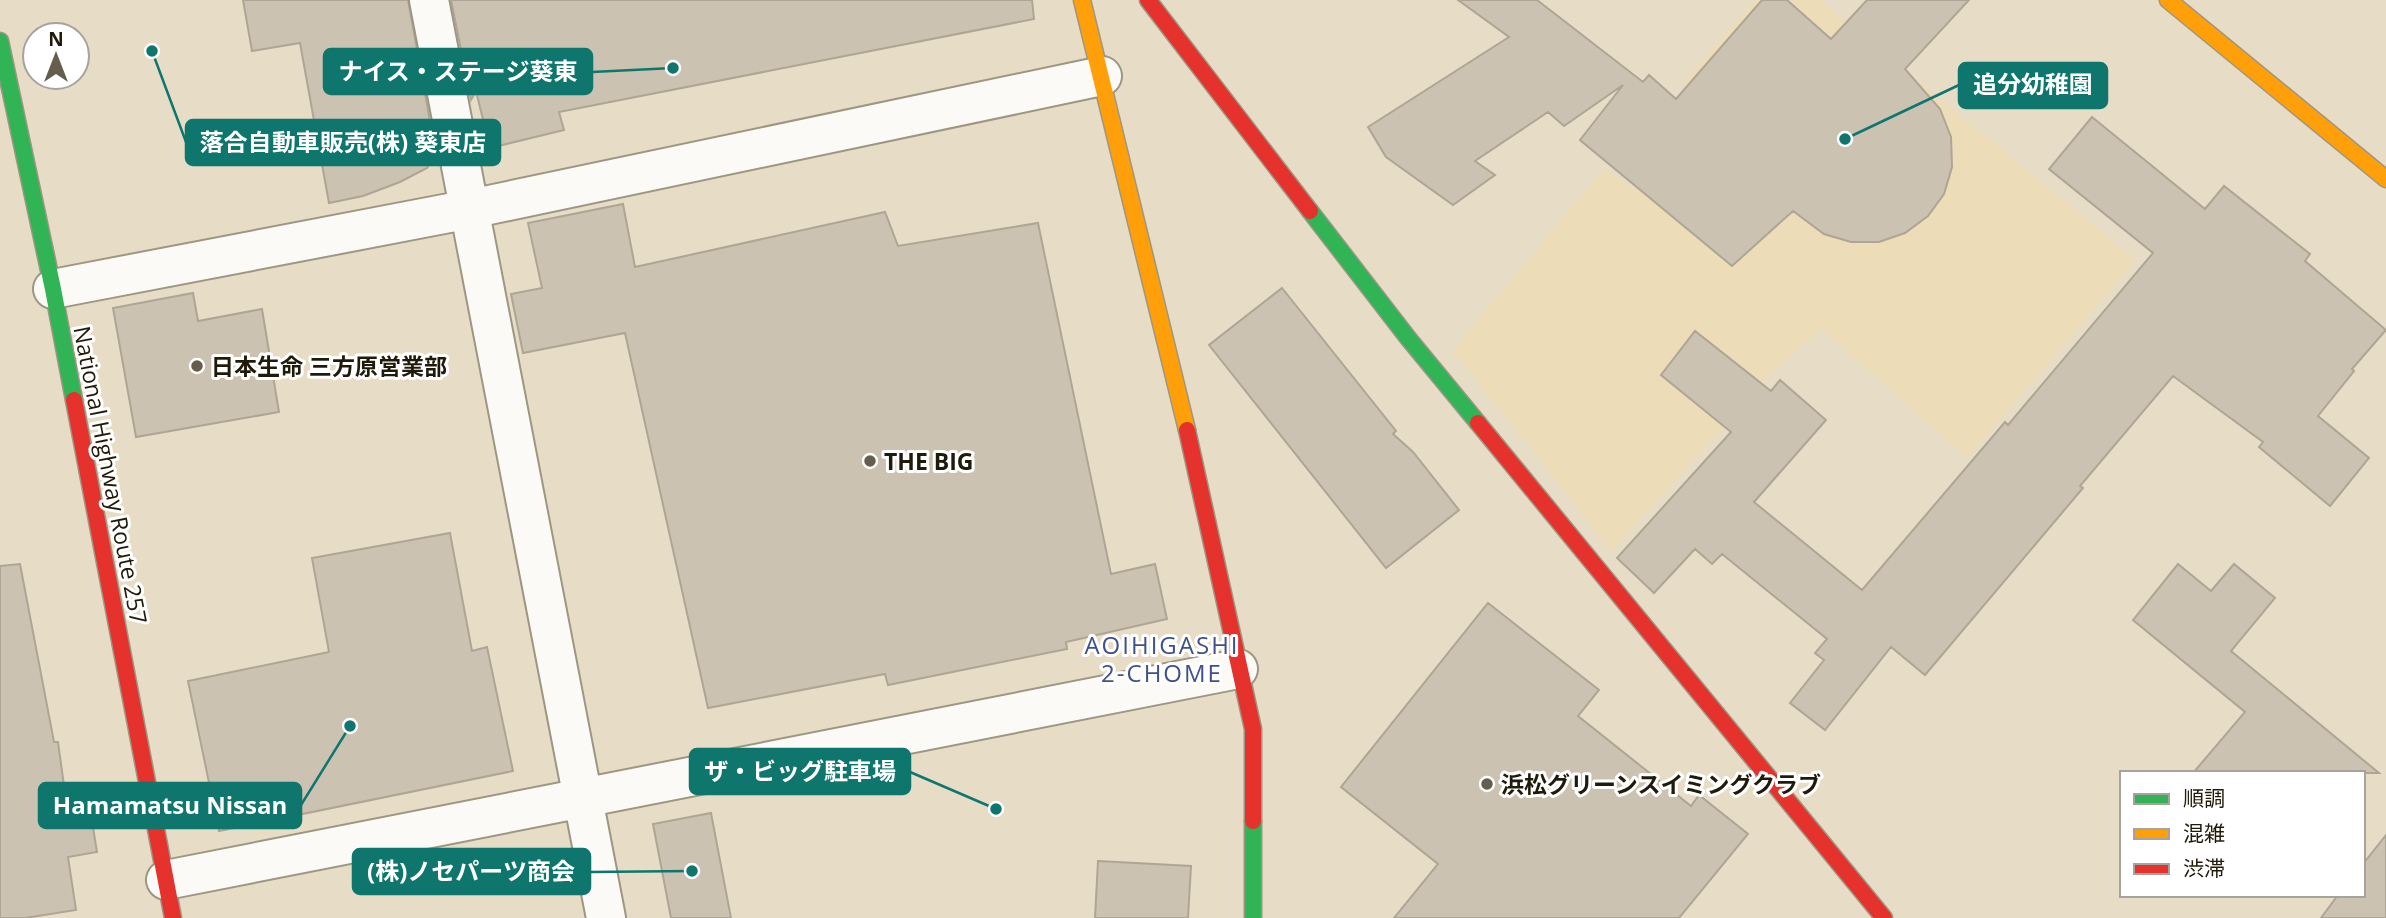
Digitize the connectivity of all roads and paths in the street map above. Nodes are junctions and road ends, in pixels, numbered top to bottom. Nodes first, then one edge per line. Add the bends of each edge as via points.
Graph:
1 (429, 0) edge
2 (1082, 0) edge
3 (1147, 0) edge
4 (2168, 0) edge
5 (0, 41) edge
6 (1102, 76) junction
7 (2386, 179) edge
8 (470, 209) junction
9 (53, 289) junction
10 (1238, 669) junction
11 (583, 797) junction
12 (166, 880) junction
13 (173, 918) edge
14 (606, 918) edge
15 (1253, 918) edge
16 (1884, 918) edge

1 - 8 street
2 - 6 main road
3 - 16 main road via 1408,338
4 - 7 main road
5 - 9 main road, National Highway Route 257
6 - 8 street
6 - 10 main road
8 - 9 street
8 - 11 street
9 - 12 main road, National Highway Route 257
10 - 11 street
10 - 15 main road via 1253,729
11 - 12 street
11 - 14 street
12 - 13 main road, National Highway Route 257

